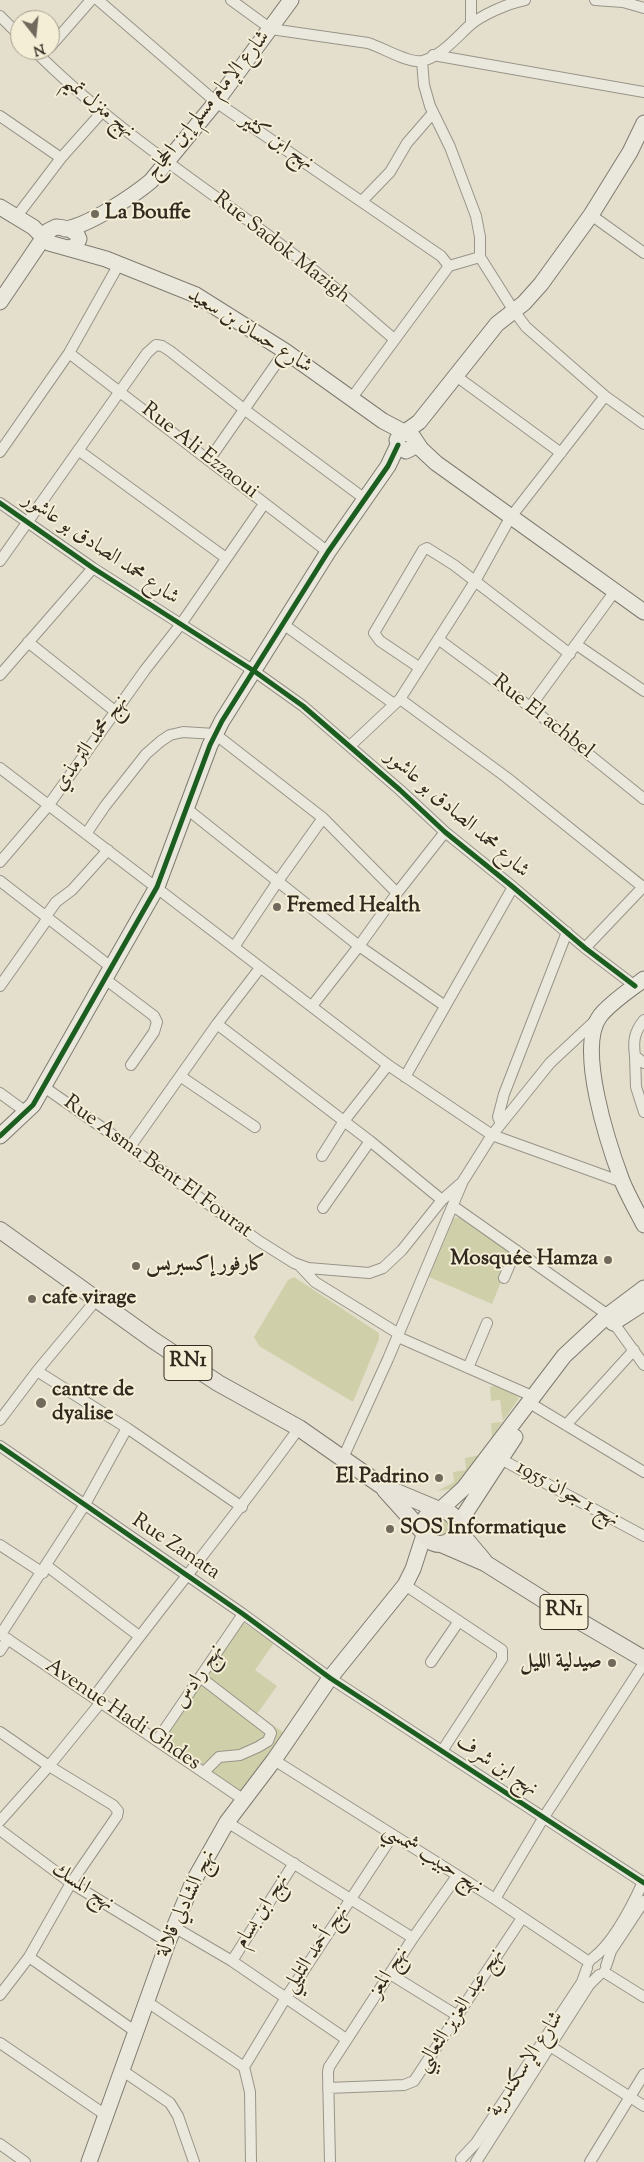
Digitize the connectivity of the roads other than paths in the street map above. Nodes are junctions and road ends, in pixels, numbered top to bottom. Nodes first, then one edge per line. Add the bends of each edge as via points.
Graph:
1 (90, 0) edge
2 (98, 0) edge
3 (231, 0) edge
4 (291, 0) edge
5 (471, 0) edge
6 (525, 0) edge
7 (595, 0) edge
8 (624, 1) edge
9 (644, 8) edge
10 (0, 16) edge
11 (471, 24) junction
12 (10, 26) edge
13 (271, 29) junction
14 (60, 35) edge
15 (433, 55) junction
16 (51, 60) edge
17 (422, 61) junction
18 (644, 92) edge
19 (216, 102) junction
20 (102, 112) junction
21 (433, 113) junction
22 (0, 116) edge
23 (644, 122) edge
24 (61, 158) junction
25 (166, 162) junction
26 (362, 201) junction
27 (0, 207) edge
28 (591, 215) junction
29 (17, 216) junction
30 (58, 237) junction
31 (644, 253) edge
32 (480, 257) junction
33 (112, 261) junction
34 (449, 266) junction
35 (0, 302) edge
36 (514, 311) junction
37 (394, 339) junction
38 (285, 351) junction
39 (69, 353) junction
40 (456, 376) junction
41 (121, 392) junction
42 (605, 396) junction
43 (352, 399) junction
44 (245, 410) junction
45 (644, 424) edge
46 (406, 442) junction
47 (78, 450) junction
48 (0, 451) edge
49 (560, 453) junction
50 (209, 460) junction
51 (365, 499) junction
52 (0, 503) edge
53 (264, 504) junction
54 (510, 518) junction
55 (29, 523) junction
56 (328, 552) junction
57 (226, 558) junction
58 (0, 561) edge
59 (93, 568) junction
60 (474, 583) junction
61 (614, 591) junction
62 (644, 612) edge
63 (181, 624) junction
64 (283, 624) junction
65 (438, 639) junction
66 (28, 642) junction
67 (577, 645) junction
68 (570, 654) junction
69 (420, 668) junction
70 (254, 671) junction
71 (0, 675) edge
72 (644, 691) edge
73 (397, 702) junction
74 (530, 707) junction
75 (116, 712) junction
76 (216, 734) junction
77 (351, 745) junction
78 (0, 768) edge
79 (644, 799) edge
80 (48, 806) junction
81 (187, 809) junction
82 (323, 818) junction
83 (445, 832) junction
84 (86, 834) junction
85 (108, 850) junction
86 (0, 862) edge
87 (0, 881) edge
88 (278, 881) junction
89 (513, 886) junction
90 (157, 887) junction
91 (643, 887) edge
92 (397, 892) junction
93 (47, 917) junction
94 (567, 932) junction
95 (359, 946) junction
96 (234, 947) junction
97 (585, 948) junction
98 (260, 968) junction
99 (108, 973) junction
100 (639, 983) edge
101 (0, 986) edge
102 (312, 1006) junction
103 (445, 1006) junction
104 (600, 1016) junction
105 (644, 1020) edge
106 (217, 1024) junction
107 (635, 1056) junction
108 (644, 1063) edge
109 (130, 1065) dead end
110 (388, 1065) junction
111 (180, 1076) junction
112 (405, 1077) junction
113 (44, 1087) junction
114 (0, 1093) edge
115 (26, 1112) junction
116 (644, 1112) edge
117 (344, 1121) junction
118 (501, 1124) junction
119 (255, 1127) dead end
120 (492, 1135) junction
121 (0, 1136) edge
122 (370, 1141) junction
123 (130, 1147) junction
124 (322, 1156) dead end
125 (463, 1181) junction
126 (622, 1182) junction
127 (442, 1200) junction
128 (452, 1206) junction
129 (323, 1208) dead end
130 (644, 1225) edge
131 (0, 1230) edge
132 (516, 1250) junction
133 (299, 1265) junction
134 (504, 1278) dead end
135 (644, 1288) edge
136 (97, 1299) junction
137 (644, 1303) edge
138 (611, 1318) junction
139 (487, 1323) dead end
140 (398, 1336) junction
141 (634, 1350) junction
142 (644, 1365) edge
143 (468, 1368) junction
144 (37, 1371) junction
145 (532, 1402) junction
146 (0, 1420) edge
147 (566, 1425) junction
148 (127, 1428) junction
149 (300, 1428) junction
150 (0, 1446) edge
151 (495, 1456) junction
152 (342, 1460) junction
153 (644, 1472) edge
154 (382, 1486) junction
155 (84, 1506) junction
156 (242, 1507) junction
157 (439, 1509) junction
158 (457, 1527) junction
159 (644, 1536) edge
160 (431, 1538) junction
161 (0, 1545) edge
162 (486, 1563) junction
163 (45, 1570) junction
164 (187, 1575) junction
165 (405, 1585) junction
166 (243, 1614) junction
167 (459, 1621) junction
168 (3, 1636) edge
169 (139, 1636) junction
170 (0, 1651) edge
171 (644, 1659) edge
172 (431, 1662) dead end
173 (644, 1663) edge
174 (200, 1677) junction
175 (330, 1678) junction
176 (97, 1699) junction
177 (0, 1732) edge
178 (158, 1739) junction
179 (442, 1751) junction
180 (274, 1760) junction
181 (49, 1766) junction
182 (204, 1772) junction
183 (244, 1800) junction
184 (544, 1817) junction
185 (0, 1821) edge
186 (227, 1822) junction
187 (0, 1830) edge
188 (393, 1835) junction
189 (294, 1863) junction
190 (457, 1876) junction
191 (643, 1882) edge
192 (71, 1883) junction
193 (495, 1899) junction
194 (350, 1900) junction
195 (644, 1901) edge
196 (522, 1918) junction
197 (174, 1927) junction
198 (413, 1938) junction
199 (168, 1942) junction
200 (29, 1956) junction
201 (232, 1961) junction
202 (590, 1962) junction
203 (603, 1971) junction
204 (390, 1974) junction
205 (0, 1995) edge
206 (644, 1997) edge
207 (285, 1999) junction
208 (146, 2000) junction
209 (458, 2016) junction
210 (136, 2032) junction
211 (346, 2039) junction
212 (0, 2043) edge
213 (550, 2046) junction
214 (244, 2067) junction
215 (123, 2071) junction
216 (644, 2074) edge
217 (328, 2088) junction
218 (630, 2097) junction
219 (644, 2106) edge
220 (107, 2116) junction
221 (0, 2144) edge
222 (91, 2160) edge
223 (461, 2161) edge
224 (25, 2162) edge
225 (194, 2162) edge
226 (251, 2162) edge
227 (330, 2162) edge
228 (476, 2162) edge
229 (590, 2162) edge

1 - 14 street
2 - 19 street, نهج ابن كثير
3 - 13 street
4 - 13 street, شارع اﻹمام مسلم إبن الحجاج
5 - 11 street
6 - 11 street via 513,2
7 - 8 street
8 - 9 street
10 - 12 street
11 - 15 street via 446,48
13 - 17 street via 368,43 400,57
13 - 19 street, شارع اﻹمام مسلم إبن الحجاج
15 - 17 street
15 - 18 street
16 - 20 street, نهج منزل تميم via 63,80
17 - 21 street
19 - 25 street, شارع اﻹمام مسلم إبن الحجاج
19 - 26 street, نهج ابن كثير
20 - 24 street
20 - 25 street, نهج منزل تميم
21 - 26 street via 407,142 390,172
21 - 32 street via 450,147 476,216
22 - 24 street
23 - 28 street via 630,152
24 - 29 street
25 - 30 street, شارع اﻹمام مسلم إبن الحجاج via 139,191
25 - 37 street, Rue Sadok Mazigh via 305,264
26 - 34 street, نهج ابن كثير via 440,256
27 - 29 street, شارع حسان بن سعيد
28 - 31 street
28 - 36 street via 541,284
29 - 30 street, شارع حسان بن سعيد
30 - 33 street, شارع حسان بن سعيد via 88,246
30 - 35 street, شارع اﻹمام مسلم إبن الحجاج via 30,256
32 - 34 street
32 - 36 street
33 - 38 street, شارع حسان بن سعيد via 196,295
33 - 39 street
34 - 37 street
36 - 40 street via 497,324
36 - 42 street via 526,327
37 - 43 street
38 - 43 street, شارع حسان بن سعيد
38 - 44 street
39 - 41 street, Rue Ali Ezzaoui
39 - 48 street
40 - 46 street
40 - 49 street
41 - 44 street via 150,349 159,345
41 - 47 street
41 - 50 street, Rue Ali Ezzaoui
42 - 45 street
42 - 49 street
43 - 46 street, شارع حسان بن سعيد
44 - 50 street
44 - 51 street
46 - 51 street
46 - 54 street, شارع حسان بن سعيد
47 - 55 street
47 - 57 street
49 - 54 street
50 - 53 street, Rue Ali Ezzaoui
51 - 56 street
52 - 55 street, شارع محمد الصادق بو عاشور
53 - 56 street, Rue Ali Ezzaoui
53 - 57 street, نهج محمد الترمذي
54 - 60 street
54 - 61 street, شارع حسان بن سعيد
55 - 58 street
55 - 59 street, شارع محمد الصادق بو عاشور
56 - 64 street
57 - 63 street, نهج محمد الترمذي
59 - 63 street, شارع محمد الصادق بو عاشور
59 - 66 street
60 - 65 street
60 - 68 street
60 - 69 street via 438,554 428,548 423,550 374,633 380,642
61 - 62 street, شارع حسان بن سعيد
61 - 67 street
63 - 70 street, شارع محمد الصادق بو عاشور
63 - 75 street, نهج محمد الترمذي
64 - 70 street
64 - 73 street
65 - 69 street
65 - 74 street, Rue El achbel
66 - 71 street
66 - 75 street
67 - 68 street
67 - 72 street
68 - 74 street
69 - 73 street
70 - 76 street
70 - 77 street, شارع محمد الصادق بو عاشور
73 - 77 street
73 - 91 street via 506,777
74 - 79 street, Rue El achbel
75 - 80 street, نهج محمد الترمذي
76 - 81 street
76 - 82 street
76 - 84 street via 183,732 161,741 146,754
77 - 83 street, شارع محمد الصادق بو عاشور
78 - 80 street
80 - 84 street
80 - 86 street, نهج محمد الترمذي
81 - 88 street
81 - 90 street
82 - 88 street
82 - 92 street
83 - 89 street, شارع محمد الصادق بو عاشور
83 - 92 street
84 - 85 street
85 - 90 street
85 - 93 street via 75,888 56,902
87 - 93 street
88 - 95 street
88 - 96 street
89 - 94 street, شارع محمد الصادق بو عاشور
89 - 103 street
90 - 96 street
90 - 99 street
91 - 97 street
92 - 95 street
93 - 99 street
93 - 101 street
94 - 97 street, شارع محمد الصادق بو عاشور
94 - 118 street via 504,1094 498,1117
95 - 102 street
95 - 103 street
96 - 98 street
97 - 100 street, شارع محمد الصادق بو عاشور
98 - 102 street
98 - 106 street
99 - 109 street via 157,1022 154,1032
99 - 113 street
100 - 104 street
102 - 110 street
103 - 112 street
104 - 118 street via 550,1063
104 - 126 street via 591,1047 593,1068 600,1112
105 - 107 street via 634,1039
106 - 111 street
106 - 117 street
107 - 108 street
107 - 116 street via 636,1087
110 - 112 street
110 - 117 street
111 - 119 street
111 - 123 street
112 - 120 street
113 - 115 street
113 - 123 street, Rue Asma Bent El Fourat
114 - 115 street
115 - 121 street
117 - 122 street
117 - 124 street
118 - 120 street
120 - 125 street
120 - 126 street
122 - 127 street
122 - 129 street
123 - 133 street, Rue Asma Bent El Fourat via 252,1236
125 - 127 street, Rue Asma Bent El Fourat
125 - 128 street
126 - 130 street
127 - 133 street, Rue Asma Bent El Fourat via 402,1250 382,1268 369,1274
128 - 132 street
128 - 140 street
131 - 136 main road, RN1
132 - 134 street
132 - 138 street
133 - 140 street via 316,1282
135 - 138 street
136 - 144 street
136 - 149 main road, RN1 via 218,1383
137 - 138 street
138 - 141 street
138 - 145 street via 564,1356
139 - 143 street
140 - 143 street
140 - 152 street
141 - 142 street
141 - 147 street
143 - 145 street
144 - 146 street
144 - 148 street
145 - 147 street
145 - 151 street
147 - 153 street
148 - 155 street
148 - 156 street
149 - 152 main road, RN1
149 - 156 street
150 - 155 street, Rue Zanata
151 - 157 street
151 - 158 street
151 - 159 street, نهج 1 جوان 1955
152 - 154 main road, RN1
154 - 157 main road, RN1
154 - 160 main road, RN1
155 - 163 street
155 - 164 street, Rue Zanata
156 - 164 street
157 - 158 main road, RN1 via 452,1514
157 - 160 main road via 424,1519
158 - 160 main road via 452,1539
158 - 162 main road, RN1
160 - 162 main road, RN1
160 - 165 street, نهج الشادلي قلالة
161 - 163 street
162 - 171 main road, RN1
163 - 168 street
163 - 169 street
164 - 166 street, Rue Zanata
164 - 169 street
165 - 167 street
165 - 175 street, نهج الشادلي قلالة
166 - 174 street, نهج رادس
166 - 175 street, Rue Zanata
167 - 172 street
167 - 179 street via 500,1647 503,1655
168 - 170 street
168 - 176 street, Avenue Hadi Ghdes
169 - 176 street
173 - 184 street
174 - 178 street, نهج رادس
174 - 182 street via 271,1733 268,1741 258,1747 240,1755 219,1757
175 - 179 street, نهج ابن شرف
175 - 180 street, نهج الشادلي قلالة
176 - 178 street, Avenue Hadi Ghdes
176 - 181 street
177 - 181 street
178 - 182 street, Avenue Hadi Ghdes
179 - 184 street, نهج ابن شرف
180 - 183 street, نهج الشادلي قلالة
180 - 188 street, نهج حبيب شمسي
181 - 185 street
181 - 192 street via 118,1811
182 - 183 street, Avenue Hadi Ghdes
183 - 186 street, نهج الشادلي قلالة
184 - 191 street, نهج ابن شرف
184 - 193 street
186 - 189 street
186 - 197 street, نهج الشادلي قلالة via 193,1882
187 - 192 street, نهج المسك
188 - 190 street, نهج حبيب شمسي
188 - 194 street, نهج أحمد التليلي
189 - 194 street
189 - 201 street, نهج ابن بسام
190 - 193 street, نهج حبيب شمسي
190 - 198 street, نهج المعز
191 - 202 street, شارع الإسكندرية via 605,1947
192 - 199 street, نهج المسك
192 - 200 street
193 - 196 street, نهج حبيب شمسي
194 - 198 street
194 - 207 street, نهج أحمد التليلي
195 - 203 street, شارع الإسكندرية via 611,1951
196 - 202 street, نهج حبيب شمسي
196 - 209 street, نهج عبد العزيز الثعالبي
197 - 199 street, نهج الشادلي قلالة
197 - 201 street
198 - 204 street, نهج المعز
199 - 208 street, نهج الشادلي قلالة
200 - 205 street
200 - 210 street
201 - 207 street
202 - 203 street via 590,1973
202 - 203 street via 602,1959
202 - 223 street, شارع الإسكندرية via 582,1982 476,2144
203 - 206 street
203 - 213 street, شارع الإسكندرية via 589,1985
204 - 209 street
204 - 211 street, نهج المعز
207 - 211 street
207 - 214 street, نهج أحمد التليلي
208 - 210 street, نهج الشادلي قلالة
208 - 214 street
209 - 217 street, نهج عبد العزيز الثعالبي via 414,2081 404,2085
210 - 215 street, نهج الشادلي قلالة
211 - 217 street, نهج المعز via 328,2072
212 - 220 street
213 - 218 street
213 - 228 street, شارع الإسكندرية
214 - 226 street via 250,2092
215 - 220 street, نهج الشادلي قلالة
215 - 225 street via 170,2103 178,2116
216 - 218 street
217 - 227 street
218 - 219 street
218 - 229 street
220 - 222 street, نهج الشادلي قلالة
221 - 224 street

